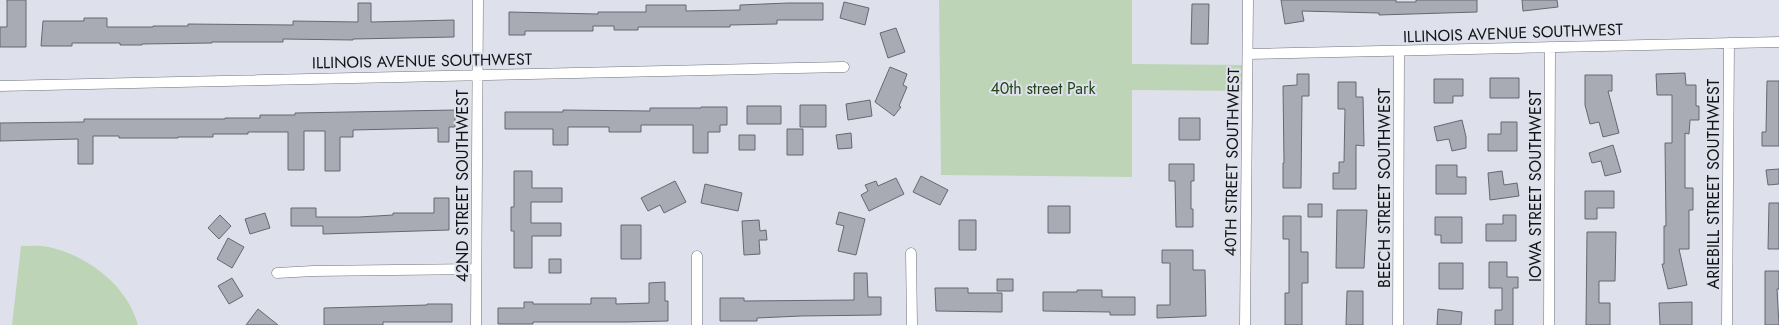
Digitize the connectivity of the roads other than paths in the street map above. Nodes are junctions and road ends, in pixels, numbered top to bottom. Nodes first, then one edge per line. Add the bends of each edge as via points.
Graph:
1 (478, 0) edge
2 (1248, 0) edge
3 (1779, 42) edge
4 (1729, 43) junction
5 (1550, 47) junction
6 (1399, 51) junction
7 (1248, 54) junction
8 (844, 67) dead end
9 (477, 75) junction
10 (0, 86) edge
11 (911, 253) dead end
12 (698, 256) dead end
13 (476, 269) junction
14 (277, 273) dead end
15 (476, 325) edge
16 (697, 325) edge
17 (912, 325) edge
18 (1245, 325) edge
19 (1398, 325) edge
20 (1549, 325) edge
21 (1728, 325) edge

1 - 9 street, 42ND STREET SOUTHWEST
2 - 7 street, 40TH STREET SOUTHWEST
3 - 4 street, ILLINOIS AVENUE SOUTHWEST
4 - 5 street, ILLINOIS AVENUE SOUTHWEST
4 - 21 street, ARIEBILL STREET SOUTHWEST
5 - 6 street, ILLINOIS AVENUE SOUTHWEST
5 - 20 street, IOWA STREET SOUTHWEST
6 - 7 street, ILLINOIS AVENUE SOUTHWEST
6 - 19 street, BEECH STREET SOUTHWEST
7 - 18 street, 40TH STREET SOUTHWEST
8 - 9 street, ILLINOIS AVENUE SOUTHWEST
9 - 10 street, ILLINOIS AVENUE SOUTHWEST
9 - 13 street, 42ND STREET SOUTHWEST
11 - 17 street
12 - 16 street
13 - 14 street
13 - 15 street, 42ND STREET SOUTHWEST

